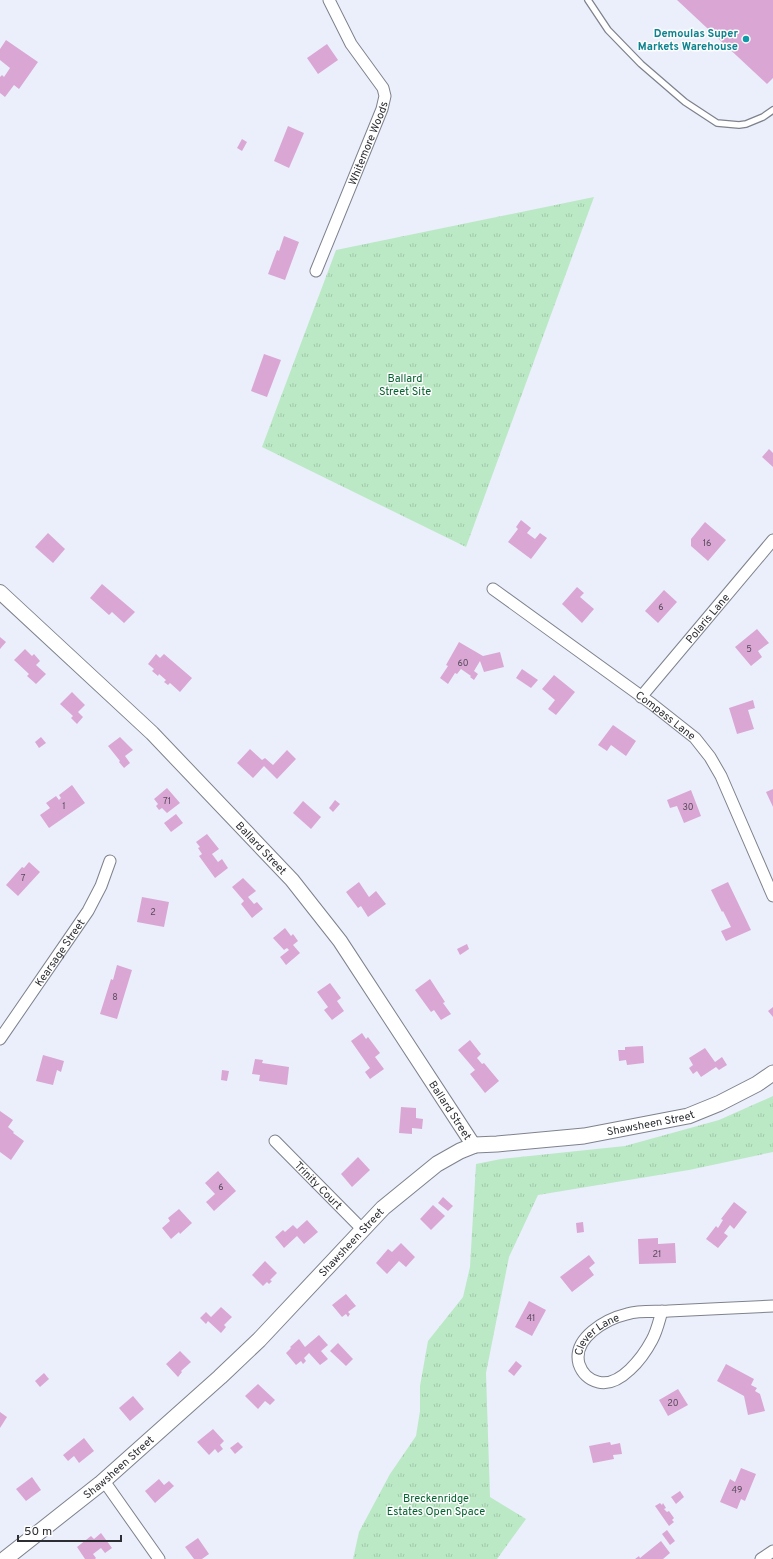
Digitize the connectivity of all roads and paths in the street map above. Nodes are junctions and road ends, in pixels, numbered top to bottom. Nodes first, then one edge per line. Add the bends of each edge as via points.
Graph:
1 (329, 0) edge
2 (588, 0) edge
3 (773, 110) edge
4 (316, 271) dead end
5 (773, 540) edge
6 (493, 589) dead end
7 (0, 592) edge
8 (641, 697) junction
9 (110, 861) dead end
10 (773, 896) edge
11 (0, 1039) edge
12 (773, 1073) edge
13 (275, 1141) dead end
14 (474, 1146) junction
15 (363, 1230) junction
16 (773, 1306) edge
17 (662, 1311) junction
18 (104, 1481) junction
19 (773, 1551) edge
20 (5, 1559) edge
21 (159, 1559) edge
22 (761, 1559) edge

1 - 4 street, Whitemore Woods via 351,44 383,88 384,96 382,109
2 - 3 lane via 608,30 641,64 685,102 718,123 746,124
5 - 8 street, Polaris Lane
6 - 8 street, Compass Lane
7 - 14 street, Ballard Street via 152,733 292,880 340,941
8 - 10 street, Compass Lane via 695,738 710,757 730,796
9 - 11 street, Kearsage Street via 102,886 88,911
12 - 14 main road, Shawsheen Street via 720,1103 688,1116 584,1136
13 - 15 street, Trinity Court
14 - 15 main road, Shawsheen Street via 437,1164 383,1208
15 - 18 main road, Shawsheen Street via 259,1340
16 - 17 street, Clever Lane
17 - 17 street, Clever Lane via 629,1313 608,1321 594,1332 582,1343 578,1354 585,1374 599,1383 610,1383 620,1379 652,1340
18 - 20 main road, Shawsheen Street
18 - 21 street
19 - 22 street

